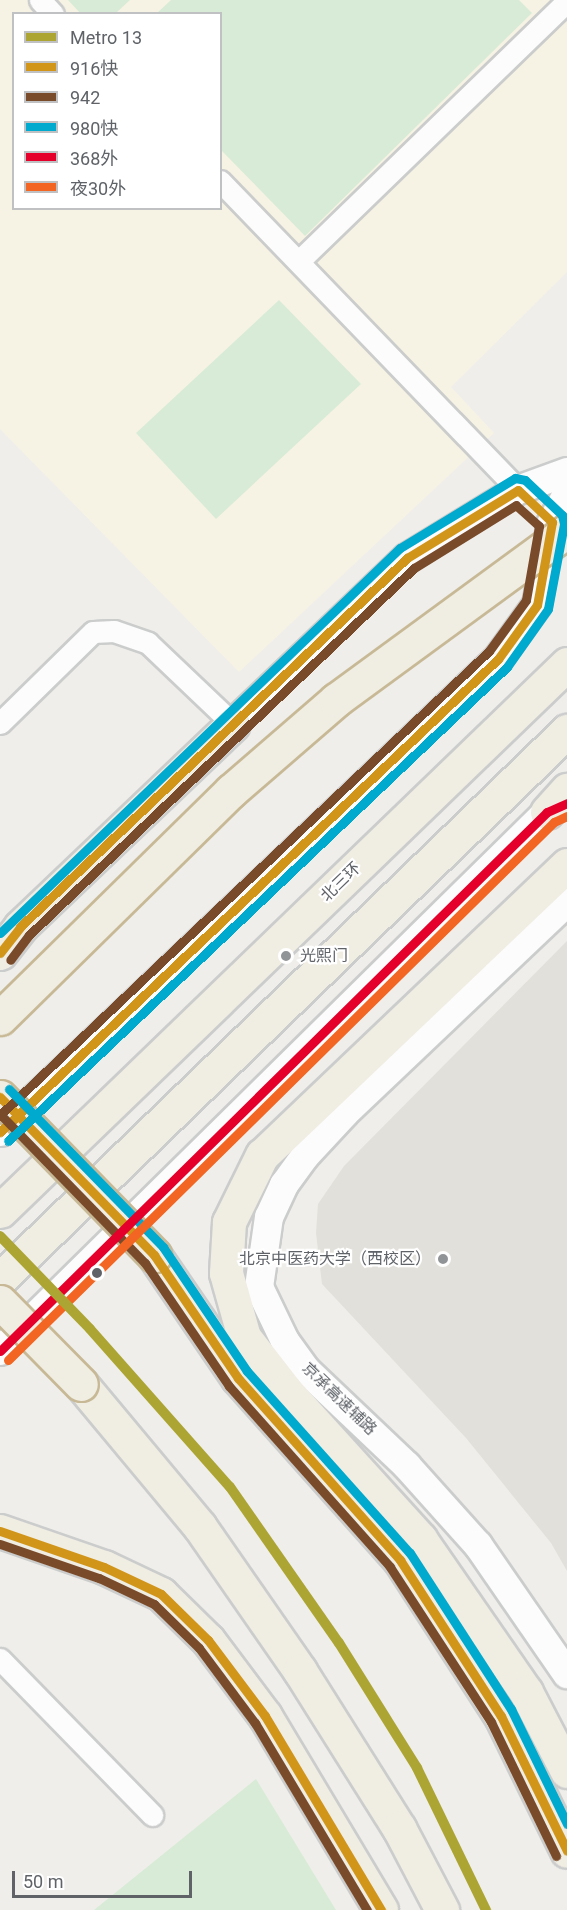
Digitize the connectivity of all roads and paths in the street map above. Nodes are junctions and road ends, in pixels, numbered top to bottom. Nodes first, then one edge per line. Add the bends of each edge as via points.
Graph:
1 (40, 0) edge
2 (554, 5) edge
3 (51, 12) edge
4 (222, 183) edge
5 (300, 260) junction
6 (567, 472) edge
7 (518, 490) junction
8 (567, 494) edge
9 (559, 527) edge
10 (567, 639) edge
11 (561, 670) edge
12 (0, 723) edge
13 (233, 724) junction
14 (567, 731) edge
15 (560, 802) edge
16 (567, 865) edge
17 (567, 902) edge
18 (0, 953) edge
19 (0, 1018) edge
20 (0, 1097) edge
21 (0, 1132) edge
22 (0, 1211) edge
23 (0, 1279) edge
24 (0, 1302) edge
25 (0, 1351) edge
26 (0, 1531) edge
27 (0, 1659) edge
28 (567, 1674) edge
29 (567, 1771) edge
30 (152, 1815) dead end
31 (567, 1851) edge
32 (381, 1910) edge
33 (442, 1910) edge

1 - 3 street
2 - 5 street
4 - 5 street
5 - 7 street
6 - 7 street
7 - 9 street
7 - 13 street via 407,558
8 - 9 street
9 - 19 highway, bridge via 336,700 231,791
9 - 21 street via 537,605 498,659
10 - 11 highway
11 - 22 highway, 北三环
12 - 13 street via 93,632 114,631 148,643
13 - 18 highway via 20,927
14 - 23 highway
15 - 25 street
16 - 29 highway via 262,1155 229,1222 226,1273 244,1337 286,1391 420,1539 526,1692
17 - 28 street, 京承高速辅路 via 345,1113 305,1156 284,1185 269,1217 259,1287 270,1314 306,1370 406,1466 478,1545
20 - 31 highway, bridge via 154,1255 238,1378 400,1560 501,1716
24 - 33 highway, bridge via 81,1384 200,1527 300,1671 399,1828
26 - 32 highway via 104,1567 161,1594 208,1640 265,1716
27 - 30 street

